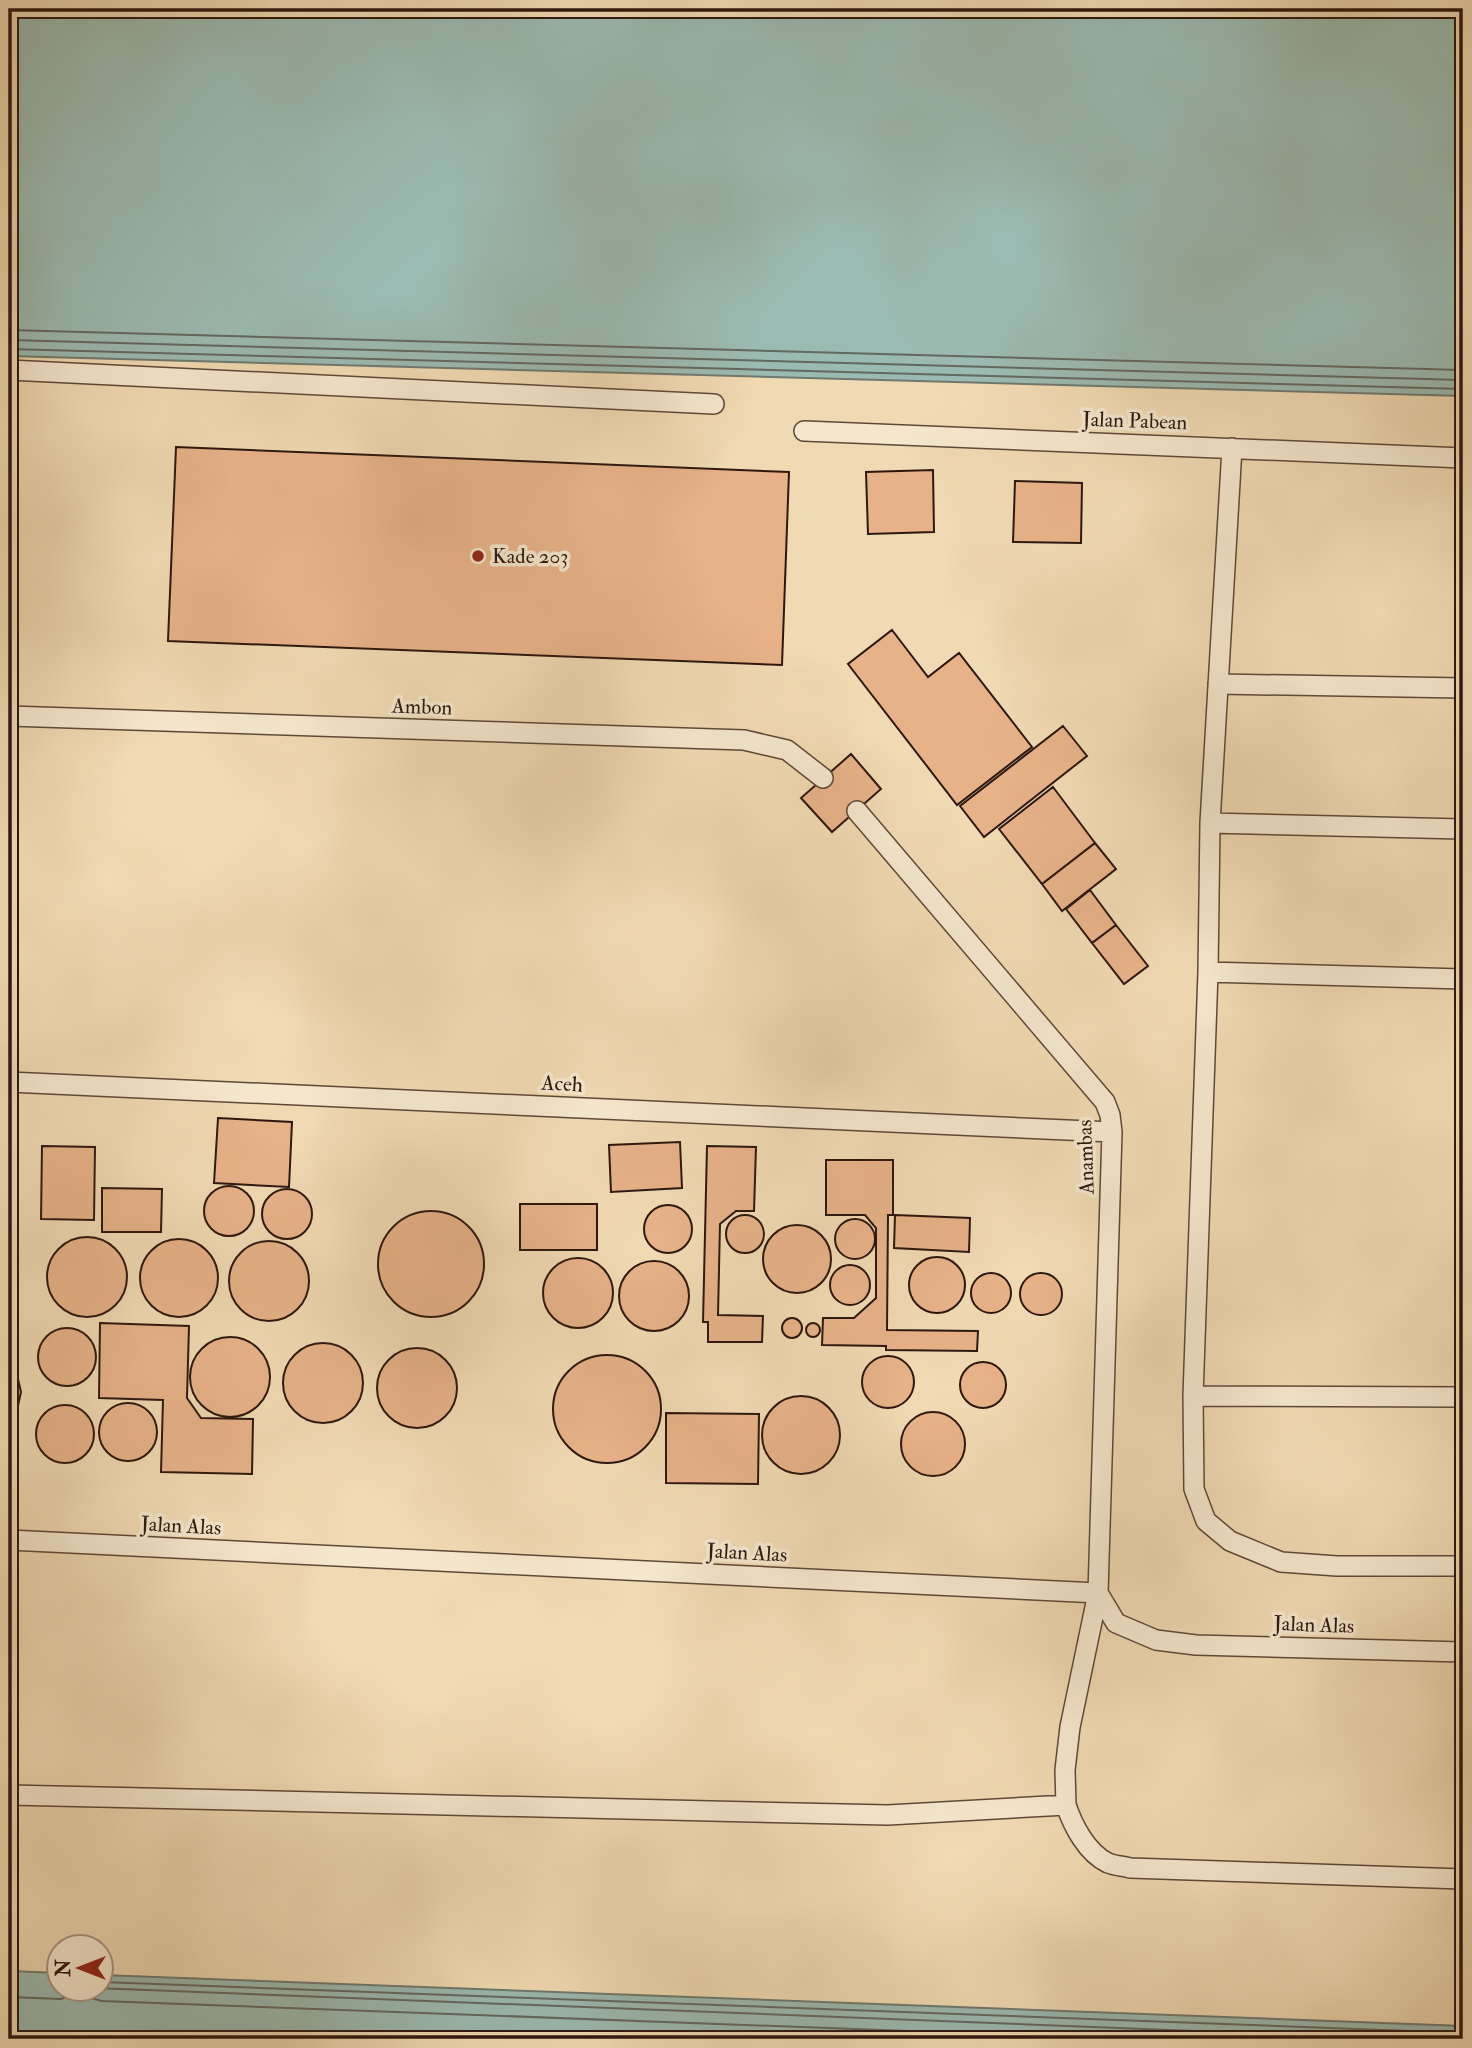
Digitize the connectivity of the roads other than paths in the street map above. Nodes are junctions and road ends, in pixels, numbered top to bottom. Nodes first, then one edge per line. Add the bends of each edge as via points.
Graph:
1 (9, 370) edge
2 (714, 404) dead end
3 (804, 431) dead end
4 (1232, 448) junction
5 (1463, 458) edge
6 (1218, 684) junction
7 (1463, 688) edge
8 (9, 716) edge
9 (823, 778) dead end
10 (857, 811) dead end
11 (1210, 823) junction
12 (1463, 829) edge
13 (1208, 972) junction
14 (1463, 979) edge
15 (9, 1082) edge
16 (1112, 1132) junction
17 (1193, 1396) junction
18 (1463, 1397) edge
19 (9, 1540) edge
20 (1463, 1566) edge
21 (1098, 1593) junction
22 (1463, 1653) edge
23 (9, 1795) edge
24 (1066, 1805) junction
25 (1463, 1879) edge

1 - 2 lane
3 - 4 lane, Jalan Pabean
4 - 5 lane, Jalan Pabean
4 - 6 lane
6 - 7 lane
6 - 11 lane
8 - 9 lane, Ambon via 744,740 787,750
10 - 16 lane, Anambas via 1105,1102
11 - 12 lane
11 - 13 lane
13 - 14 lane
13 - 17 lane
15 - 16 lane, Aceh
16 - 21 lane, Anambas
17 - 18 lane
17 - 20 lane via 1194,1489 1206,1521 1230,1541 1282,1562
19 - 21 lane, Jalan Alas
21 - 22 lane, Jalan Alas via 1116,1623 1156,1640
21 - 24 lane, Anambas via 1070,1727
23 - 24 lane via 888,1815
24 - 25 lane via 1084,1842 1107,1862 1130,1868

